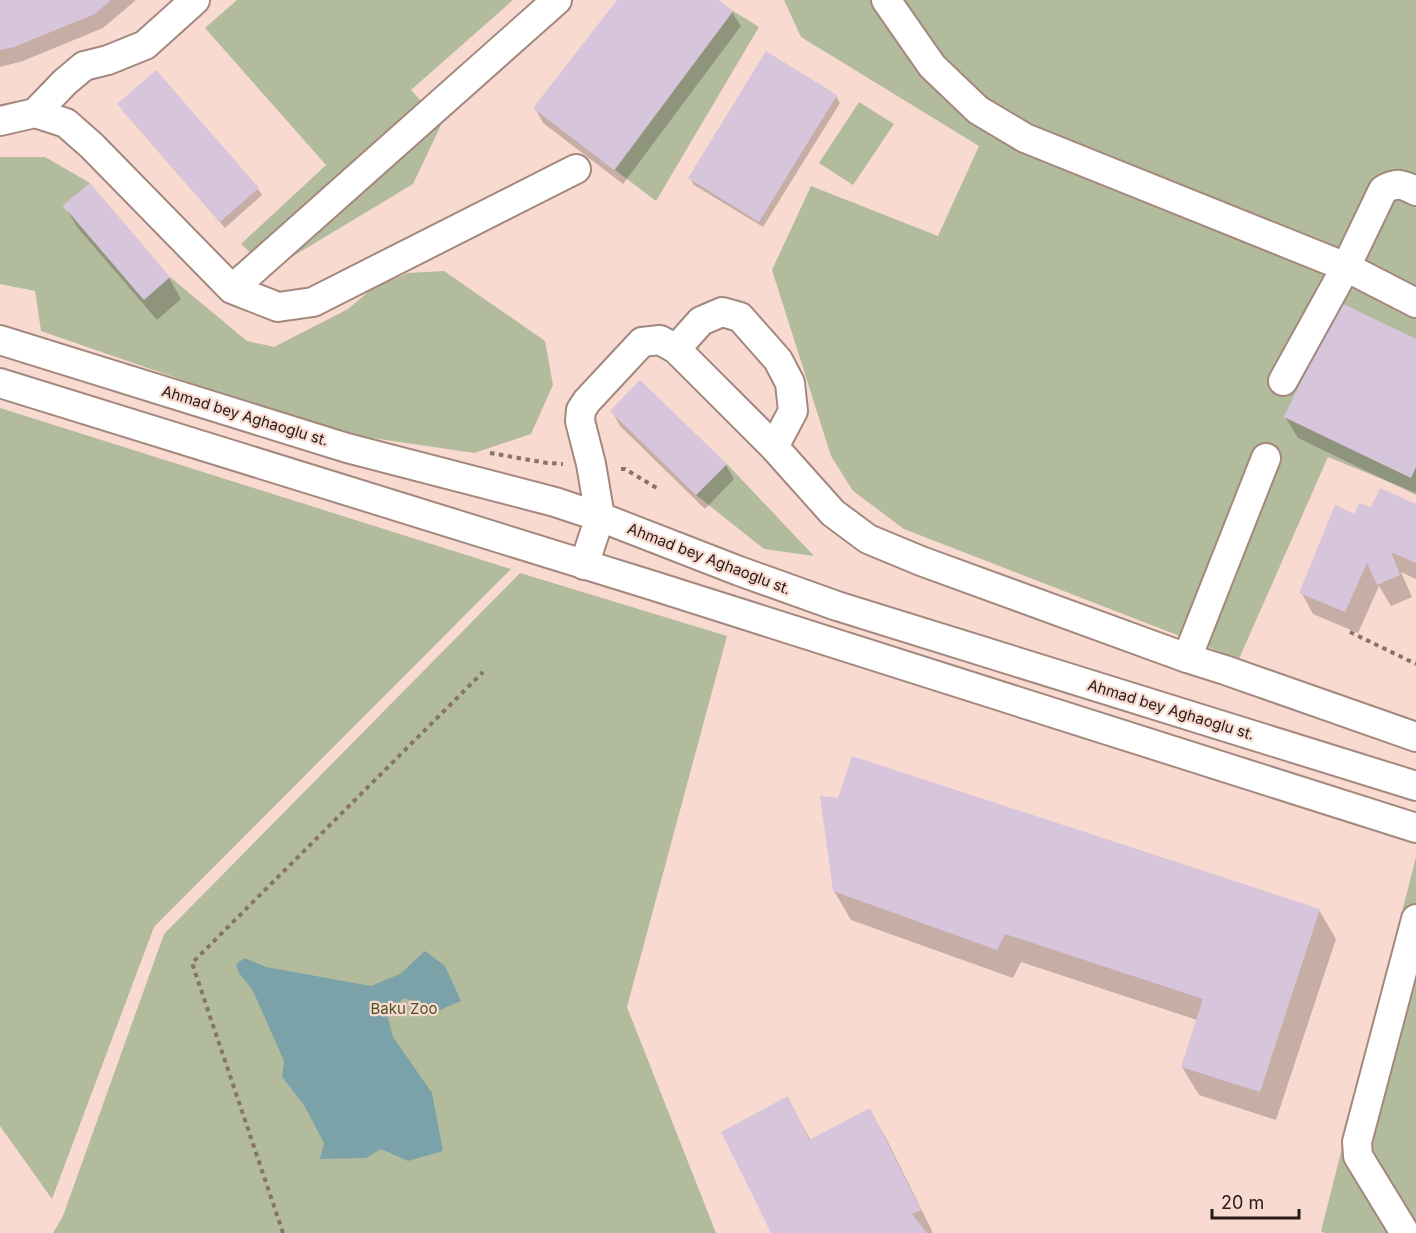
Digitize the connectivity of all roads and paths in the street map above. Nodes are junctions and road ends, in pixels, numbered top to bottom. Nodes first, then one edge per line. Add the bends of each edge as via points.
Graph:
1 (195, 0) edge
2 (557, 0) edge
3 (886, 0) edge
4 (35, 113) junction
5 (0, 121) edge
6 (576, 169) dead end
7 (1416, 191) edge
8 (1346, 267) junction
9 (232, 289) junction
10 (1416, 303) edge
11 (0, 340) edge
12 (676, 349) junction
13 (1283, 381) dead end
14 (0, 383) edge
15 (774, 447) junction
16 (1266, 458) dead end
17 (600, 518) junction
18 (585, 565) junction
19 (1350, 632) dead end
20 (1187, 658) junction
21 (1416, 664) edge
22 (483, 672) dead end
23 (1416, 737) edge
24 (1414, 780) edge
25 (1416, 828) edge
26 (1416, 919) edge
27 (283, 1233) edge
28 (1405, 1233) edge

1 - 4 street via 145,45 84,66
2 - 9 street
3 - 8 street via 932,66 978,110 1025,138
4 - 5 street
4 - 9 street via 66,123 83,138
6 - 9 street via 313,302 278,308
7 - 8 street via 1393,184 1383,190
8 - 10 street
8 - 13 street
11 - 17 street, Ahmad bey Aghaoglu st. via 347,448 555,502
12 - 15 street
12 - 15 street via 701,321 723,312 740,317 778,360 790,383 793,411
12 - 17 street via 660,340 642,342 581,410
14 - 18 street
15 - 20 street via 833,513 868,539
16 - 20 street
17 - 18 street
17 - 24 street, Ahmad bey Aghaoglu st. via 837,606
18 - 25 street
19 - 21 path
20 - 23 street
22 - 27 path via 192,963
26 - 28 street via 1357,1142 1358,1156

